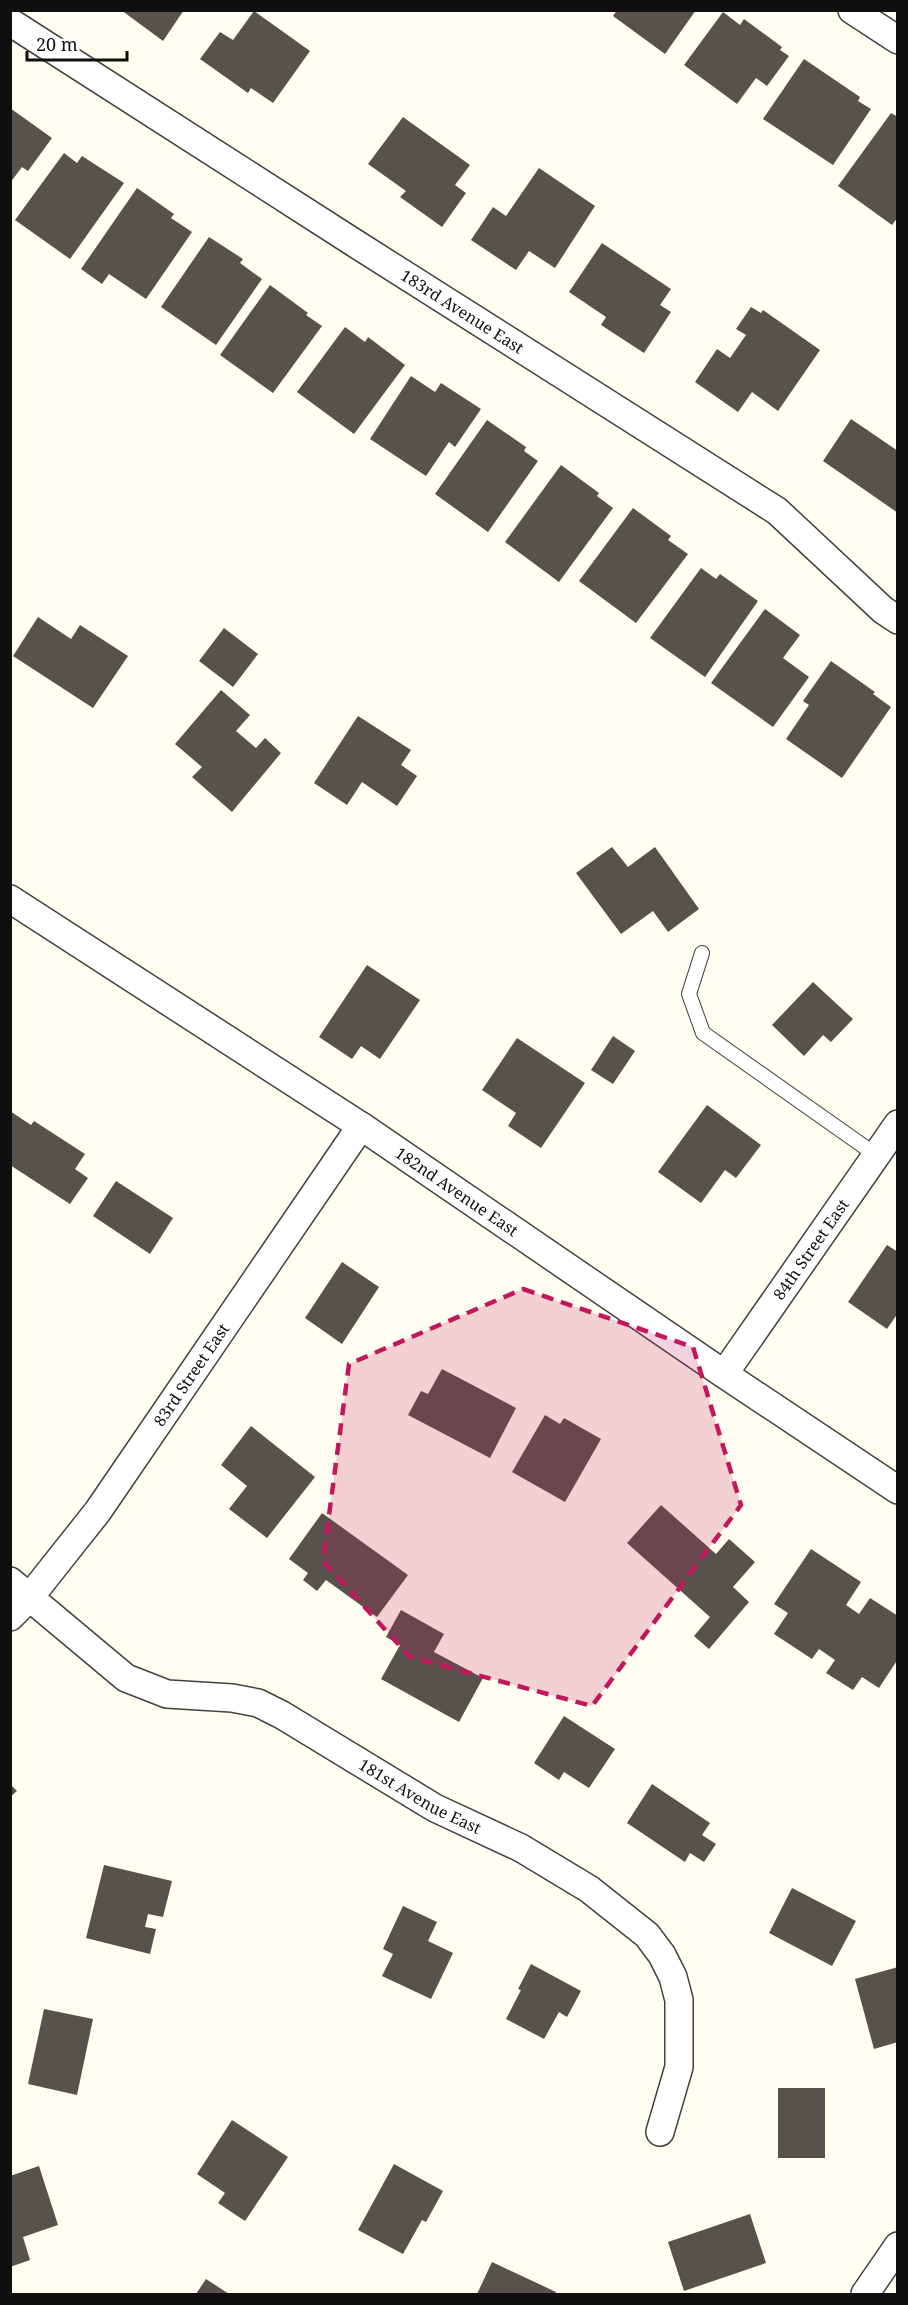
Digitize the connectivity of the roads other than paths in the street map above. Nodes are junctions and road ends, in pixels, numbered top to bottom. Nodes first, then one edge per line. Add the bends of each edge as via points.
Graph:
1 (852, 10) edge
2 (10, 22) edge
3 (897, 40) edge
4 (897, 620) edge
5 (10, 899) edge
6 (702, 953) dead end
7 (897, 1124) edge
8 (361, 1126) junction
9 (876, 1155) junction
10 (724, 1374) junction
11 (897, 1490) edge
12 (16, 1599) edge
13 (660, 2132) dead end
14 (897, 2246) edge
15 (865, 2295) edge

1 - 3 street
2 - 4 street, 183rd Avenue East via 777,511
5 - 8 street, 182nd Avenue East
6 - 9 lane via 689,994 703,1033
7 - 9 street, 84th Street East
8 - 10 street, 182nd Avenue East
8 - 12 street, 83rd Street East via 98,1511
9 - 10 street, 84th Street East
10 - 11 street, 182nd Avenue East
12 - 13 street, 181st Avenue East via 126,1678 167,1694 258,1703 282,1715 435,1808 521,1848 589,1888 632,1921 662,1955 679,2000 679,2067
14 - 15 street

